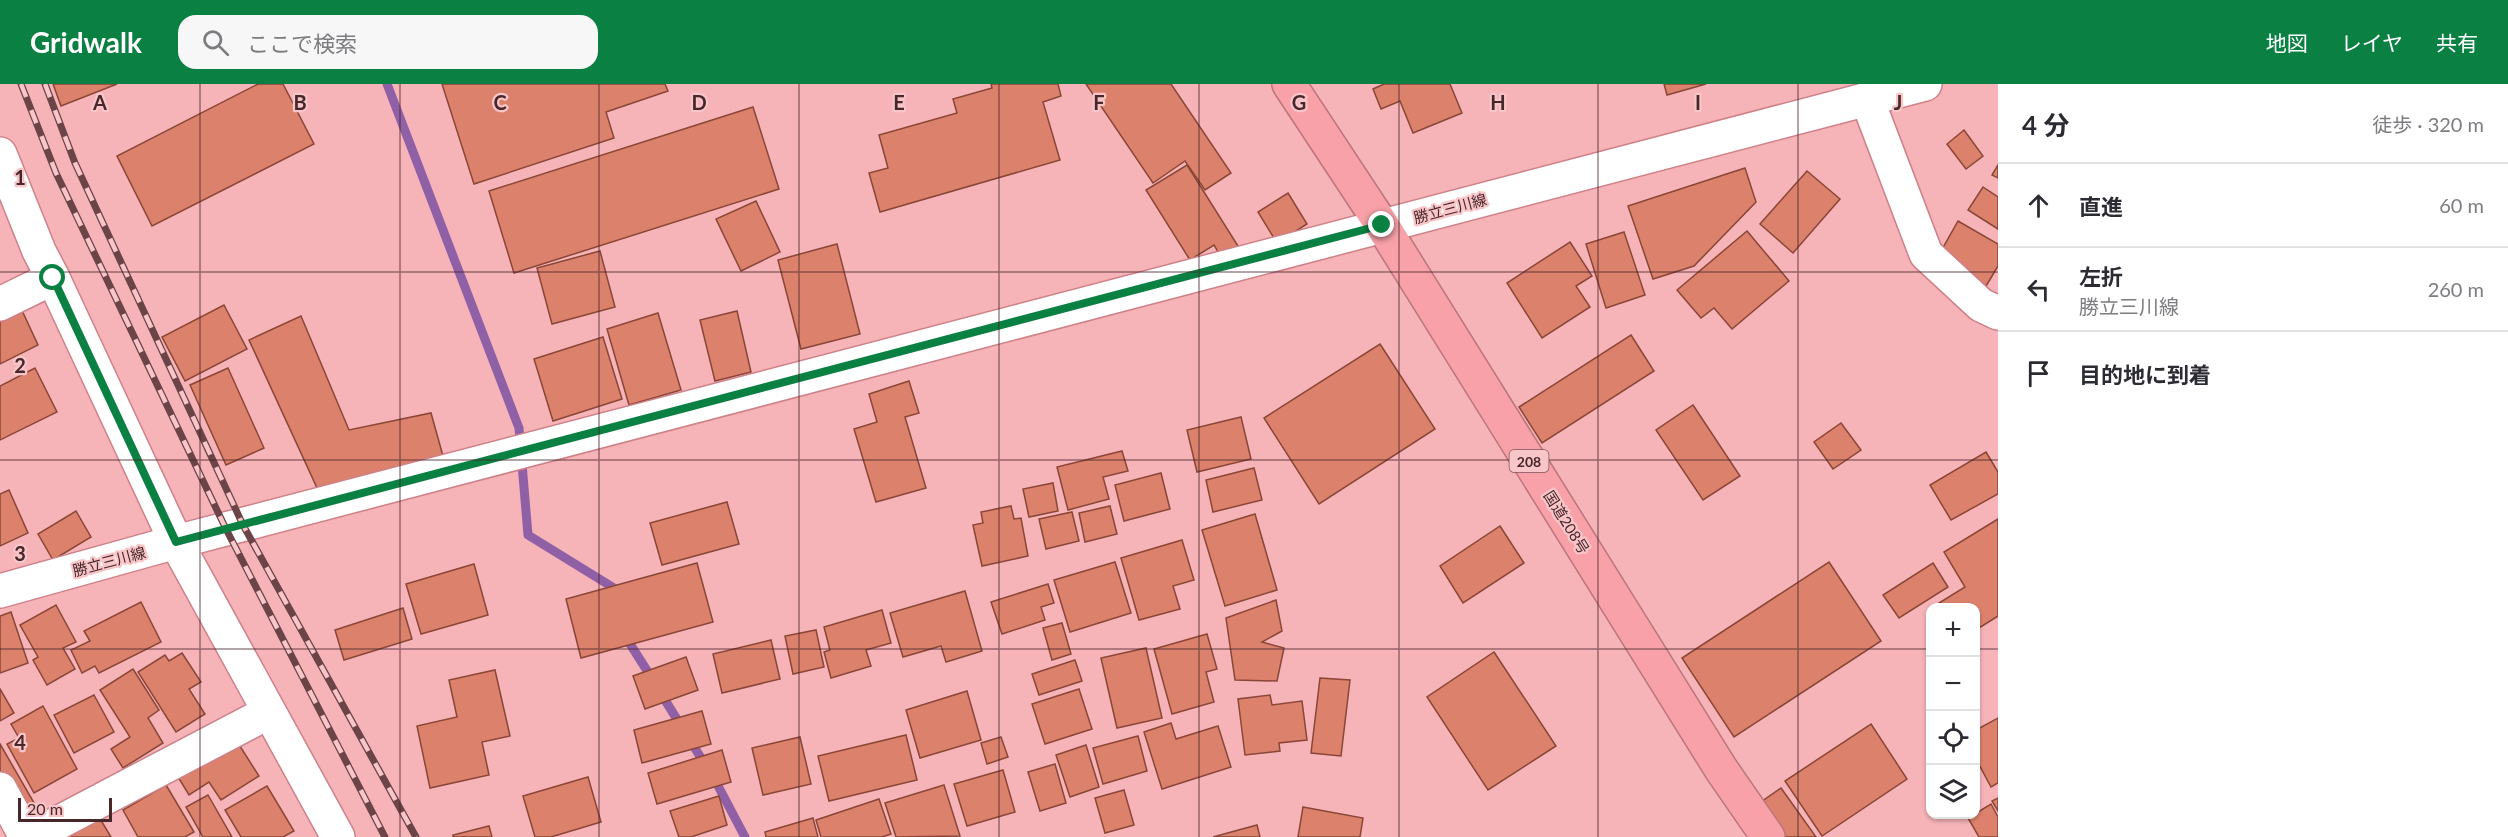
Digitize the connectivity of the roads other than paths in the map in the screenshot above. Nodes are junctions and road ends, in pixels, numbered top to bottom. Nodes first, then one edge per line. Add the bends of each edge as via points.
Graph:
1 (1289, 84) edge
2 (1926, 84) edge
3 (1866, 99) junction
4 (0, 154) edge
5 (1382, 225) junction
6 (53, 278) junction
7 (0, 304) edge
8 (1998, 313) edge
9 (176, 542) junction
10 (0, 591) edge
11 (269, 712) junction
12 (0, 789) edge
13 (26, 837) edge
14 (31, 837) edge
15 (338, 837) edge
16 (1768, 837) edge

1 - 5 highway, 国道208号 / 208
2 - 3 main road, 勝立三川線
3 - 5 main road, 勝立三川線
3 - 8 main road via 1926,254 1980,305
4 - 6 main road
5 - 9 main road, 勝立三川線
5 - 16 highway, 国道208号 / 208 via 1721,769
6 - 7 main road
6 - 9 main road
9 - 10 main road, 勝立三川線
9 - 11 main road
11 - 14 main road
11 - 15 main road
12 - 13 main road

